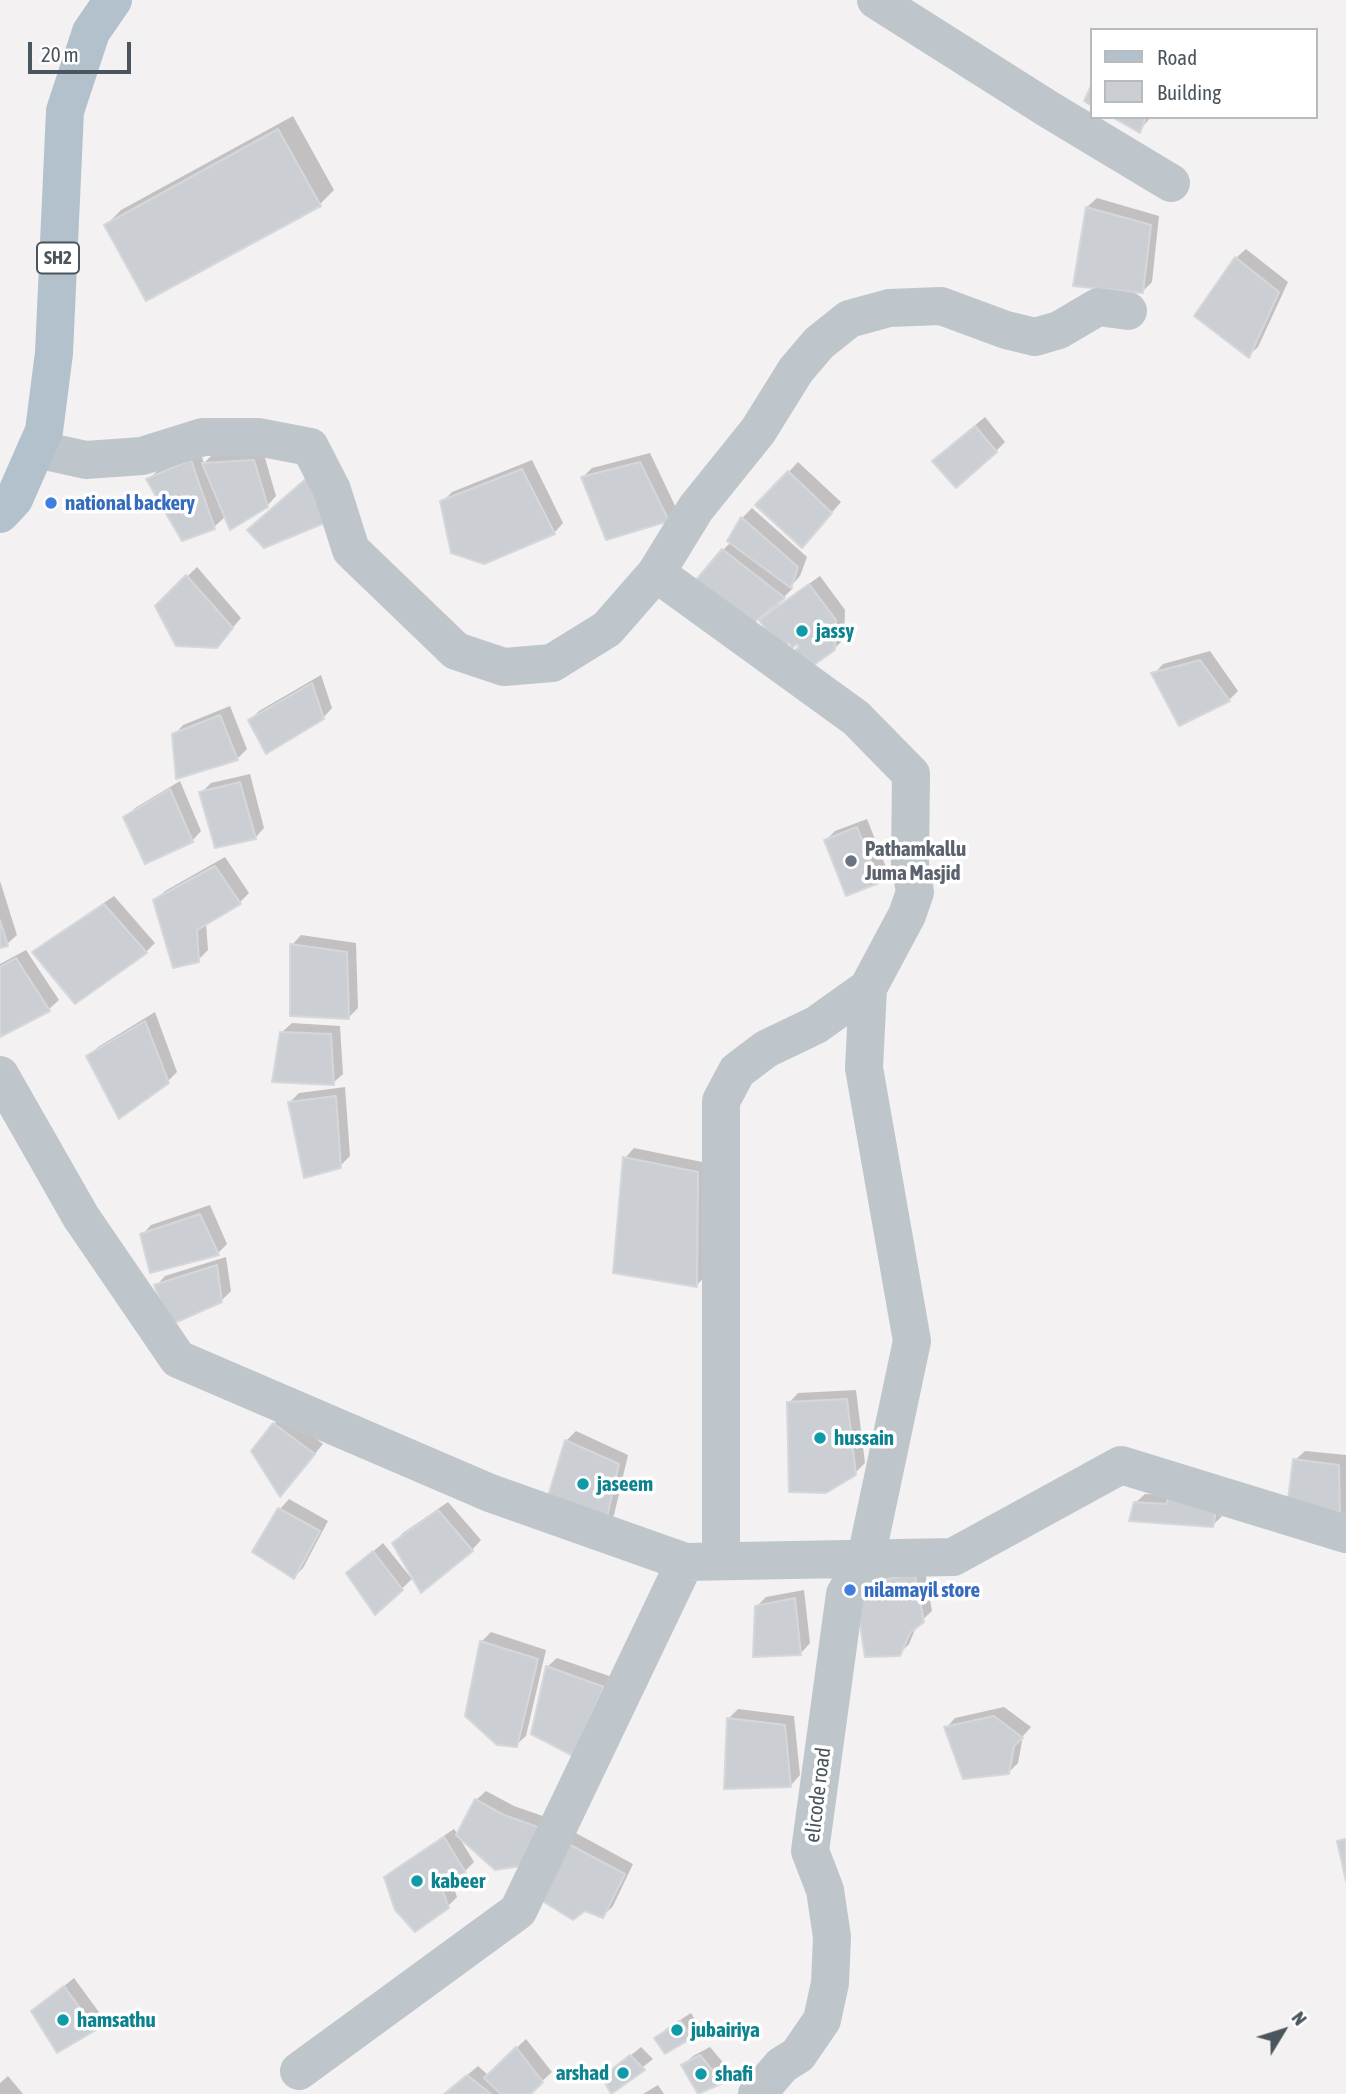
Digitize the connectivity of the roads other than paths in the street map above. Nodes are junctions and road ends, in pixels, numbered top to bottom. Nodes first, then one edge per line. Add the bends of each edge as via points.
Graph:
1 (113, 0) edge
2 (876, 0) edge
3 (1171, 183) dead end
4 (1128, 311) dead end
5 (36, 449) junction
6 (0, 514) edge
7 (656, 573) junction
8 (869, 988) junction
9 (0, 1075) edge
10 (1346, 1534) edge
11 (866, 1558) junction
12 (703, 1562) junction
13 (299, 2071) dead end
14 (757, 2094) edge

1 - 5 main road, SH2 via 91,32 65,111 54,353 44,431
2 - 3 street
4 - 7 street via 1098,307 1059,330 1035,337 940,306 889,309 849,319 819,343 796,370 758,431 696,508
5 - 6 main road, SH2 via 14,499
5 - 7 street via 86,460 142,456 203,437 258,437 310,447 332,490 351,550 456,651 504,667 552,663 596,636
7 - 8 street via 856,718 911,774 910,864 915,892
8 - 11 street, elicode road via 864,1068 912,1341
8 - 12 street via 816,1025 766,1049 737,1072 722,1101
9 - 12 street via 81,1217 178,1359 490,1493
10 - 11 street via 1121,1465 953,1557
11 - 12 street
11 - 14 street, elicode road via 845,1594 810,1852 825,1890 831,1925 830,1983 822,2020 812,2036
12 - 13 street via 518,1911

